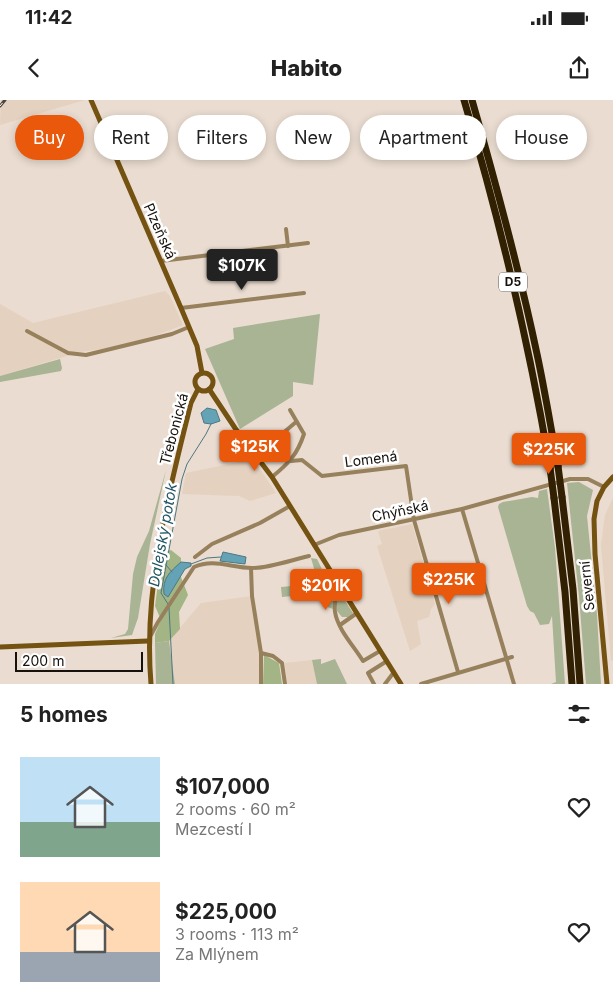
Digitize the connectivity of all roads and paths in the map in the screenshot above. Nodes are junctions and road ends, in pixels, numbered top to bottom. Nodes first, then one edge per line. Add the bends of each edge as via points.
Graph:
1 (91, 100) edge
2 (464, 100) edge
3 (472, 100) edge
4 (286, 229) dead end
5 (308, 243) dead end
6 (288, 246) junction
7 (161, 261) junction
8 (304, 293) dead end
9 (181, 308) junction
10 (189, 327) junction
11 (27, 331) dead end
12 (202, 373) junction
13 (198, 389) junction
14 (210, 389) junction
15 (290, 410) dead end
16 (296, 422) junction
17 (256, 456) junction
18 (291, 461) junction
19 (554, 467) junction
20 (272, 477) junction
21 (613, 477) edge
22 (604, 487) junction
23 (290, 506) junction
24 (462, 509) junction
25 (414, 520) junction
26 (314, 545) junction
27 (309, 556) dead end
28 (196, 557) dead end
29 (251, 568) junction
30 (342, 590) junction
31 (356, 613) junction
32 (340, 625) junction
33 (148, 640) junction
34 (0, 647) edge
35 (380, 651) junction
36 (261, 653) junction
37 (512, 656) dead end
38 (506, 658) junction
39 (387, 662) junction
40 (394, 672) junction
41 (458, 672) junction
42 (151, 684) edge
43 (261, 684) edge
44 (285, 684) edge
45 (374, 684) edge
46 (385, 684) edge
47 (401, 684) edge
48 (421, 684) edge
49 (514, 684) edge
50 (572, 684) edge
51 (580, 684) edge
52 (607, 684) edge

1 - 7 main road, Plzeňská
2 - 19 highway, D5 via 518,300
3 - 19 highway, D5 via 538,355
4 - 6 street
5 - 6 street
6 - 7 street
7 - 9 main road, Plzeňská
8 - 9 street
9 - 10 main road, Plzeňská
10 - 11 street via 86,355 68,353
10 - 12 main road, Plzeňská
12 - 13 main road, Plzeňská via 195,381
12 - 14 main road, Plzeňská via 212,379
13 - 14 main road
13 - 33 main road, Třebonická via 189,411 159,542
14 - 17 main road, Plzeňská
15 - 16 street
16 - 17 street
16 - 18 street via 304,434
17 - 20 main road, Plzeňská
18 - 20 street
18 - 25 street, Lomená via 302,460 322,476 406,466
19 - 50 highway, D5, bridge via 554,498
19 - 51 highway, D5, bridge via 562,496
20 - 23 main road, Plzeňská
21 - 22 main road
22 - 24 street, Chýňská via 578,478
22 - 52 main road, Severní via 595,510 594,531
23 - 26 main road, Plzeňská
23 - 28 street via 212,544
24 - 25 street, Chýňská
24 - 38 street
25 - 26 street, Chýňská via 339,535
25 - 41 street
26 - 30 main road, Plzeňská
27 - 29 street
29 - 33 street via 216,562 194,567
29 - 36 street
30 - 31 main road, Plzeňská
30 - 32 street via 336,592 335,613
31 - 32 street
31 - 35 main road, Plzeňská
32 - 35 street via 363,661
33 - 34 main road
33 - 42 main road, Třebonická
35 - 39 main road, Plzeňská
36 - 43 street
36 - 44 street via 273,656 282,664
37 - 38 street
38 - 41 street
38 - 49 street
39 - 40 main road, Plzeňská
39 - 45 street via 368,673
40 - 46 street
40 - 47 main road, Plzeňská
41 - 48 street

